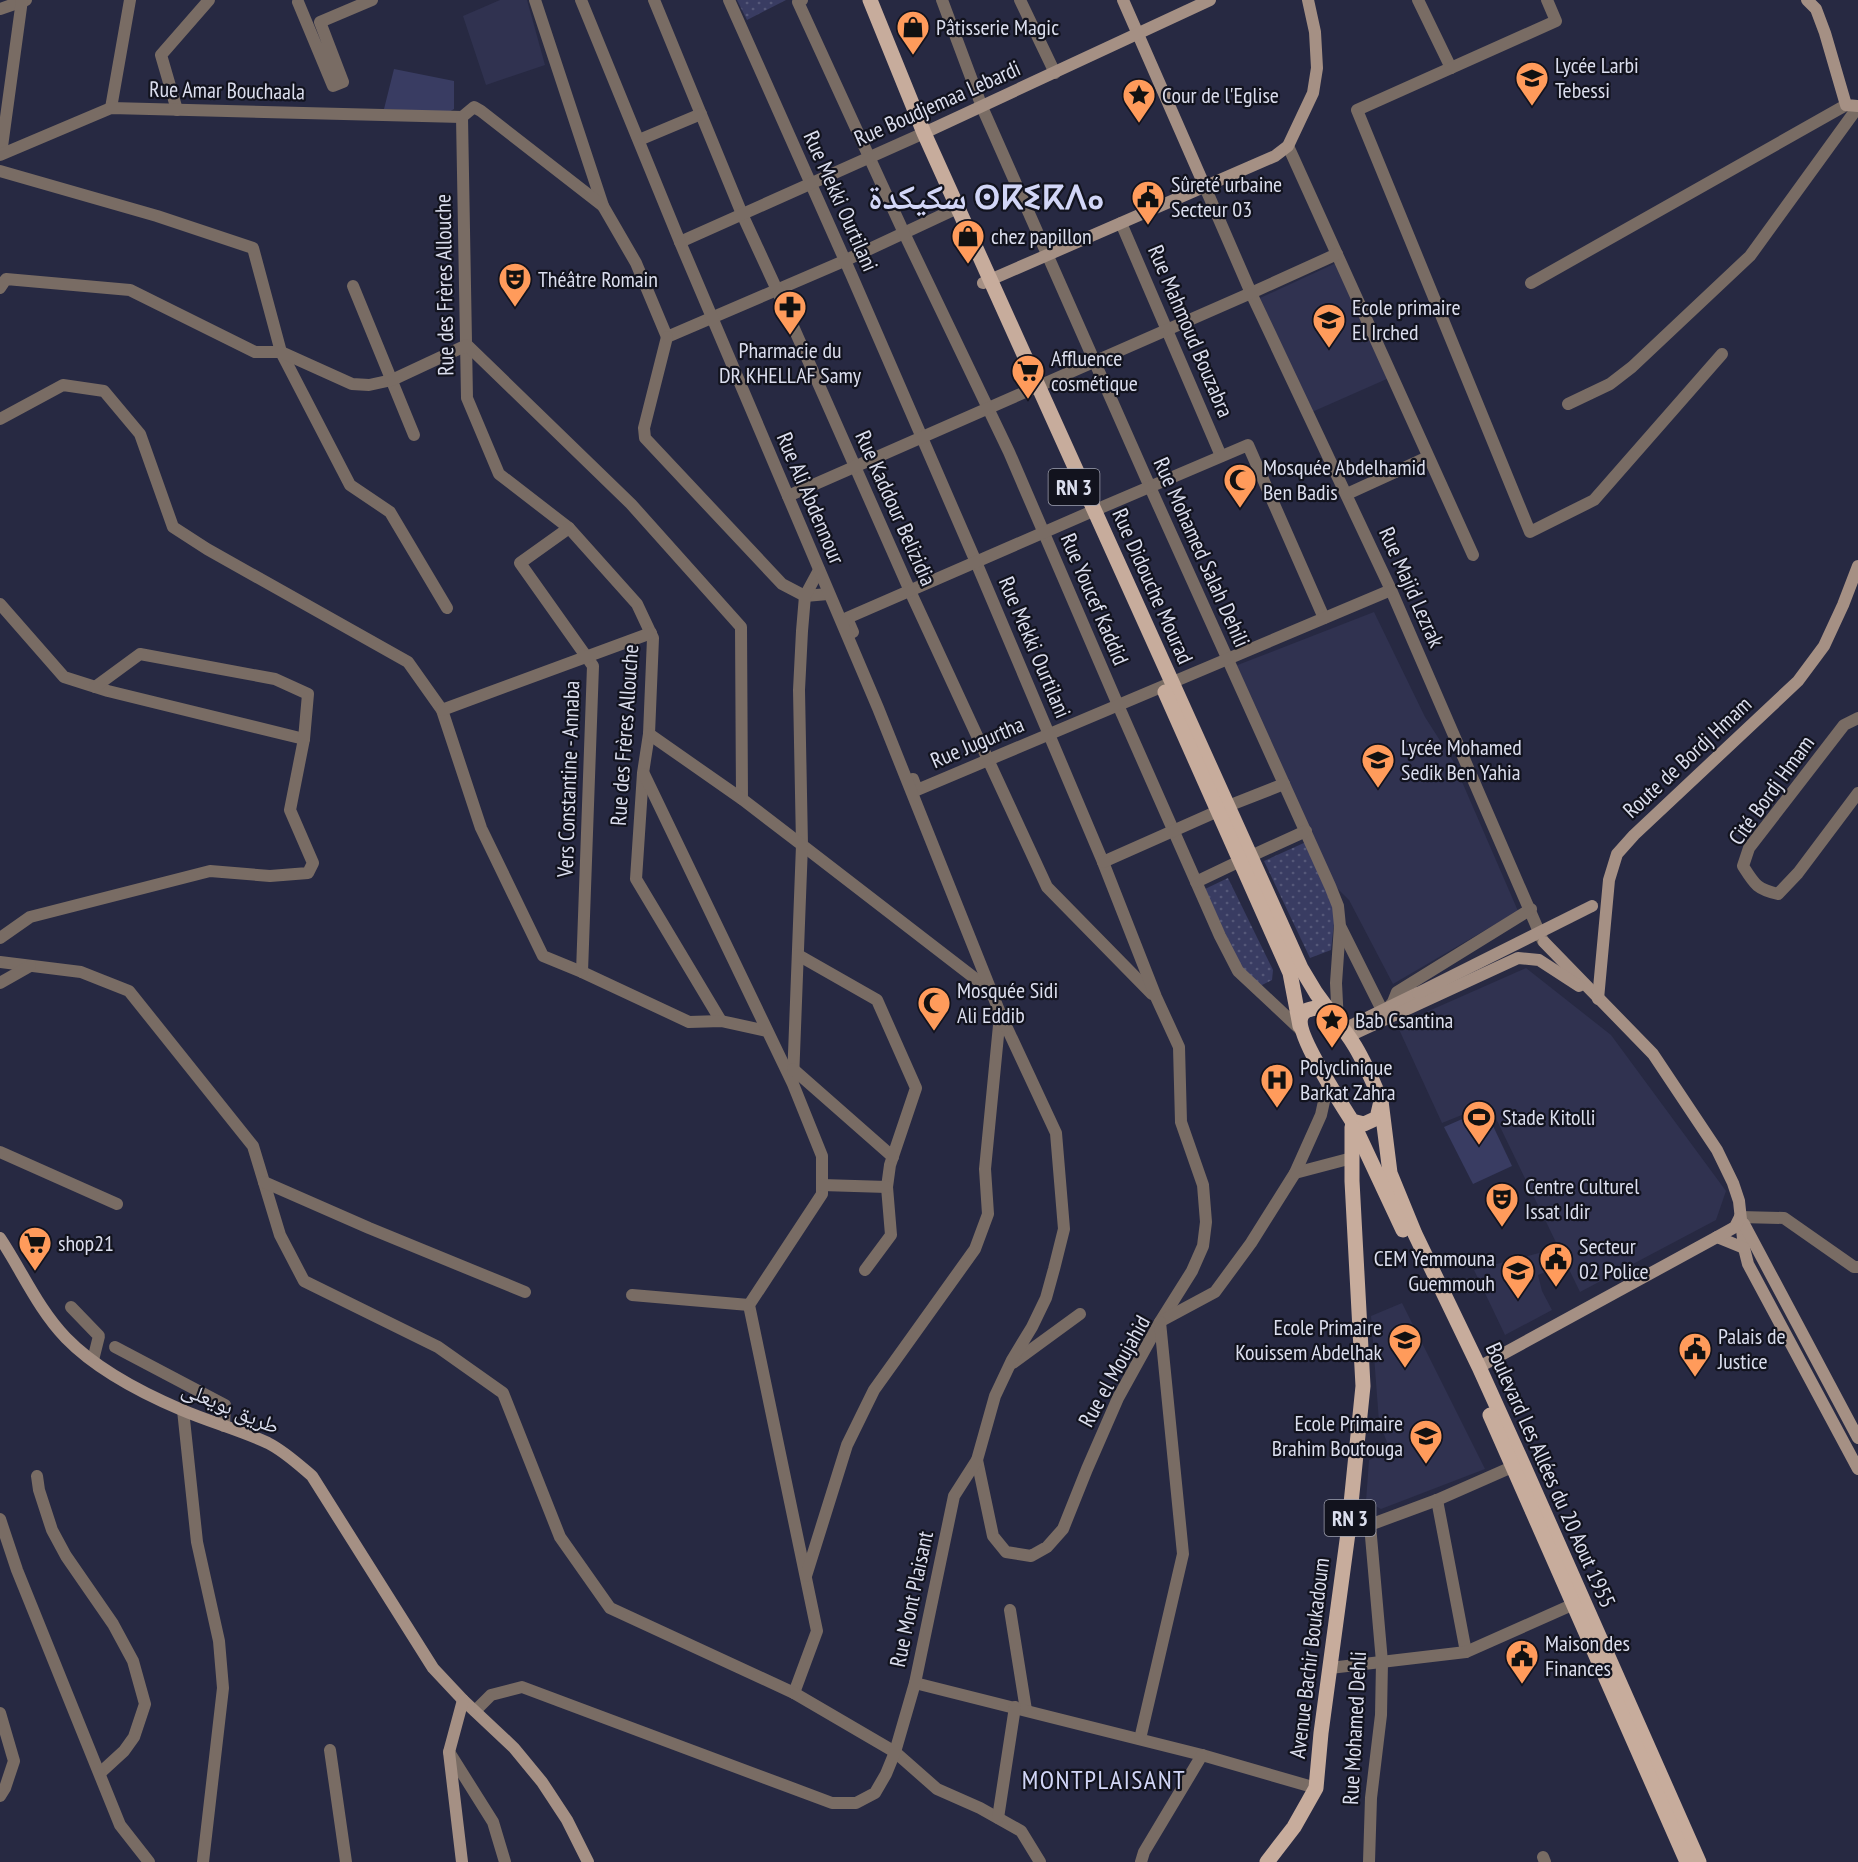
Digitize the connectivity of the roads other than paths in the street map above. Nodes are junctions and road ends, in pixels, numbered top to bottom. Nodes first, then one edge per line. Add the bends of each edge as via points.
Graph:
1 (130, 0) edge
2 (208, 0) edge
3 (372, 0) edge
4 (535, 0) edge
5 (581, 0) edge
6 (654, 0) edge
7 (729, 0) edge
8 (860, 0) edge
9 (870, 0) edge
10 (942, 0) edge
11 (1020, 0) edge
12 (1123, 0) edge
13 (1210, 0) edge
14 (1308, 0) edge
15 (1418, 0) edge
16 (1547, 0) edge
17 (1807, 0) edge
18 (23, 1) edge
19 (800, 1) edge
20 (298, 2) dead end
21 (0, 9) edge
22 (1138, 34) junction
23 (1451, 68) junction
24 (1054, 74) junction
25 (1854, 106) edge
26 (982, 107) junction
27 (111, 108) junction
28 (177, 110) junction
29 (701, 114) junction
30 (462, 117) junction
31 (921, 135) junction
32 (639, 140) junction
33 (1288, 146) junction
34 (0, 154) edge
35 (869, 158) junction
36 (0, 171) edge
37 (810, 183) junction
38 (1204, 187) junction
39 (603, 206) junction
40 (951, 211) junction
41 (742, 214) junction
42 (1121, 223) junction
43 (904, 233) junction
44 (680, 242) junction
45 (1047, 254) junction
46 (1337, 254) junction
47 (844, 261) junction
48 (987, 282) junction
49 (1531, 283) dead end
50 (353, 286) dead end
51 (0, 288) edge
52 (777, 290) junction
53 (1251, 293) junction
54 (713, 317) junction
55 (1167, 329) junction
56 (667, 337) junction
57 (467, 345) junction
58 (281, 352) junction
59 (1722, 354) dead end
60 (1094, 361) junction
61 (392, 380) junction
62 (1034, 387) junction
63 (1568, 404) dead end
64 (989, 407) junction
65 (0, 419) edge
66 (414, 435) dead end
67 (922, 436) junction
68 (1221, 456) junction
69 (1428, 457) junction
70 (855, 465) junction
71 (1150, 487) junction
72 (1347, 494) junction
73 (788, 496) junction
74 (1090, 512) junction
75 (568, 528) junction
76 (1044, 532) junction
77 (1473, 555) dead end
78 (976, 561) junction
79 (1858, 566) edge
80 (819, 570) junction
81 (1391, 590) junction
82 (910, 591) junction
83 (828, 594) junction
84 (805, 596) junction
85 (0, 604) edge
86 (447, 608) dead end
87 (1324, 618) junction
88 (651, 633) junction
89 (588, 657) junction
90 (1227, 659) junction
91 (1167, 684) junction
92 (95, 687) junction
93 (1118, 705) junction
94 (878, 708) junction
95 (442, 710) junction
96 (1858, 718) edge
97 (884, 722) junction
98 (649, 734) junction
99 (1050, 734) junction
100 (304, 739) junction
101 (988, 760) junction
102 (643, 773) junction
103 (1284, 783) junction
104 (1858, 793) edge
105 (742, 799) junction
106 (1223, 808) junction
107 (1173, 830) junction
108 (1306, 831) junction
109 (802, 845) junction
110 (1246, 859) junction
111 (1102, 862) junction
112 (1610, 880) junction
113 (1196, 882) junction
114 (1531, 909) junction
115 (1340, 926) junction
116 (0, 938) edge
117 (1544, 942) joint
118 (798, 955) junction
119 (0, 962) edge
120 (30, 966) junction
121 (582, 972) junction
122 (0, 983) edge
123 (991, 991) junction
124 (1397, 992) junction
125 (1374, 994) junction
126 (1156, 997) junction
127 (1598, 999) junction
128 (1385, 1009) junction
129 (1000, 1013) junction
130 (721, 1021) junction
131 (1341, 1027) junction
132 (1301, 1028) junction
133 (767, 1031) junction
134 (793, 1069) junction
135 (1328, 1083) junction
136 (793, 1084) junction
137 (1381, 1101) junction
138 (1377, 1118) junction
139 (1352, 1121) junction
140 (1362, 1143) junction
141 (0, 1152) edge
142 (893, 1157) junction
143 (1352, 1163) junction
144 (1373, 1164) junction
145 (1295, 1173) junction
146 (264, 1182) junction
147 (822, 1185) junction
148 (887, 1187) junction
149 (117, 1204) dead end
150 (1740, 1217) junction
151 (1717, 1237) junction
152 (0, 1238) edge
153 (1744, 1248) junction
154 (1858, 1268) edge
155 (865, 1270) dead end
156 (525, 1292) dead end
157 (632, 1295) dead end
158 (749, 1305) junction
159 (71, 1307) dead end
160 (1080, 1314) dead end
161 (1160, 1322) junction
162 (115, 1347) dead end
163 (93, 1360) junction
164 (1009, 1366) junction
165 (1479, 1367) junction
166 (183, 1410) junction
167 (224, 1426) junction
168 (1858, 1438) edge
169 (977, 1460) junction
170 (1512, 1467) junction
171 (1858, 1469) edge
172 (37, 1476) dead end
173 (1437, 1500) junction
174 (0, 1519) edge
175 (1370, 1525) junction
176 (1348, 1533) junction
177 (806, 1578) junction
178 (1574, 1604) junction
179 (1010, 1610) dead end
180 (1466, 1652) junction
181 (1382, 1662) junction
182 (1330, 1668) junction
183 (915, 1683) junction
184 (794, 1694) junction
185 (463, 1700) junction
186 (1020, 1709) junction
187 (475, 1711) junction
188 (0, 1713) edge
189 (1140, 1739) junction
190 (330, 1750) dead end
191 (449, 1752) junction
192 (895, 1752) junction
193 (1202, 1755) junction
194 (100, 1773) junction
195 (1316, 1788) junction
196 (0, 1796) edge
197 (998, 1818) junction
198 (149, 1862) edge
199 (203, 1862) edge
200 (346, 1862) edge
201 (462, 1862) edge
202 (505, 1862) edge
203 (588, 1862) edge
204 (1040, 1862) edge
205 (1141, 1862) edge
206 (1267, 1862) edge
207 (1369, 1862) edge
208 (1687, 1862) edge
209 (1699, 1862) edge

1 - 27 street
2 - 28 street via 161,55
3 - 20 street via 320,22 343,82 333,86
4 - 39 street
5 - 32 street, Rue Ali Abdennour
6 - 29 street, Rue Kaddour Belizidia
7 - 37 street, Rue Mekki Ourtilani
8 - 31 main road, Rue Didouche Mourad / RN 3
9 - 31 main road, Rue Didouche Mourad / RN 3
10 - 26 street, Rue Mohamed Salah Dehili
11 - 24 street
12 - 22 main road
13 - 22 main road, Rue Boudjemaa Lebardi
14 - 33 main road via 1317,68 1313,93
15 - 23 street
16 - 23 street via 1556,21
17 - 25 main road via 1816,9
18 - 21 street
18 - 34 street
19 - 35 street, Rue Youcef Kaddid
22 - 24 main road, Rue Boudjemaa Lebardi
22 - 38 main road
23 - 59 street via 1357,110 1530,532 1594,500
24 - 26 main road, Rue Boudjemaa Lebardi
25 - 49 street
25 - 63 street via 1750,256 1632,367 1610,384
26 - 31 main road, Rue Boudjemaa Lebardi
26 - 45 street, Rue Mohamed Salah Dehili
27 - 28 street, Rue Amar Bouchaala
27 - 34 street, Rue Amar Bouchaala
28 - 30 street, Rue Amar Bouchaala
29 - 32 street
29 - 41 street, Rue Kaddour Belizidia
30 - 39 street via 474,107 489,116
30 - 57 street, Rue des Frères Allouche
31 - 35 street, Rue Boudjemaa Lebardi
31 - 40 main road, Rue Didouche Mourad / RN 3
31 - 48 main road, Rue Didouche Mourad / RN 3
32 - 44 street, Rue Ali Abdennour
33 - 38 main road via 1275,156
33 - 46 street
35 - 37 street, Rue Boudjemaa Lebardi
35 - 43 street, Rue Youcef Kaddid
36 - 58 street via 253,248
37 - 41 street, Rue Boudjemaa Lebardi
37 - 47 street, Rue Mekki Ourtilani
38 - 42 main road
38 - 53 street, Rue Majid Lezrak
39 - 56 street via 636,263
40 - 43 street
40 - 48 main road, Rue Didouche Mourad / RN 3
41 - 44 street, Rue Boudjemaa Lebardi
41 - 52 street, Rue Kaddour Belizidia
42 - 45 main road
42 - 55 street, Rue Mahmoud Bouzabra
43 - 47 street
43 - 64 street, Rue Youcef Kaddid
44 - 54 street, Rue Ali Abdennour
45 - 48 main road
45 - 60 street, Rue Mohamed Salah Dehili
46 - 53 street
46 - 69 street
47 - 52 street
47 - 67 street, Rue Mekki Ourtilani
48 - 62 main road, Rue Didouche Mourad / RN 3
50 - 61 street
51 - 58 street via 6,279 130,290 255,352
52 - 54 street
52 - 70 street, Rue Kaddour Belizidia
53 - 55 street
53 - 72 street, Rue Majid Lezrak
54 - 56 street
54 - 73 street, Rue Ali Abdennour
55 - 60 street
55 - 68 street, Rue Mahmoud Bouzabra
56 - 84 street via 645,438 782,584
57 - 61 street
57 - 75 street, Rue des Frères Allouche via 467,398 499,474
57 - 105 street via 630,504 741,627
58 - 61 street via 352,384
58 - 86 street via 350,485 390,512
60 - 62 street
60 - 71 street, Rue Mohamed Salah Dehili
61 - 66 street
62 - 64 street
62 - 74 main road, Rue Didouche Mourad / RN 3
64 - 67 street
64 - 76 street, Rue Youcef Kaddid
65 - 95 street via 63,385 104,392 140,434 172,527 408,662
67 - 70 street
67 - 78 street, Rue Mekki Ourtilani
68 - 71 street
68 - 87 street via 1248,445
69 - 72 street
69 - 77 street
70 - 73 street
70 - 82 street, Rue Kaddour Belizidia
71 - 74 street
71 - 90 street, Rue Mohamed Salah Dehili
72 - 81 street, Rue Majid Lezrak
73 - 80 street, Rue Ali Abdennour
74 - 76 street
74 - 91 main road, Rue Didouche Mourad / RN 3
75 - 88 street, Rue des Frères Allouche via 636,604
75 - 89 street, Vers Constantine - Annaba via 520,563
76 - 78 street
76 - 93 street, Rue Youcef Kaddid
78 - 82 street
78 - 99 street, Rue Mekki Ourtilani
79 - 112 main road, Route de Bordj Hmam via 1824,646 1797,681 1634,835 1617,854
80 - 83 street, Rue Ali Abdennour
80 - 84 street
81 - 87 street, Rue Jugurtha
81 - 114 street, Rue Majid Lezrak
82 - 94 street via 847,618 881,698
82 - 101 street, Rue Kaddour Belizidia
83 - 84 street
83 - 94 street, Rue Ali Abdennour
84 - 109 street via 799,690
85 - 92 street via 64,676
87 - 90 street, Rue Jugurtha
88 - 89 street
88 - 98 street, Rue des Frères Allouche
89 - 95 street
89 - 121 street, Vers Constantine - Annaba via 593,666
90 - 91 street, Rue Jugurtha
90 - 103 street, Rue Mohamed Salah Dehili
91 - 93 street, Rue Jugurtha
91 - 106 main road, Rue Didouche Mourad / RN 3
92 - 100 street
92 - 100 street via 140,654 275,679 308,694
93 - 99 street, Rue Jugurtha
93 - 107 street, Rue Youcef Kaddid
94 - 97 street, Rue Ali Abdennour
95 - 121 street via 481,828 543,956
96 - 104 street, Cité Bordj Hmam via 1844,725 1749,848 1743,866 1752,881 1762,890 1778,894
97 - 101 street, Rue Jugurtha via 893,727 917,790
97 - 123 street, Rue Ali Abdennour
98 - 102 street, Rue des Frères Allouche
98 - 105 street
99 - 101 street, Rue Jugurtha
99 - 111 street, Rue Mekki Ourtilani
100 - 116 street via 290,810 313,863 308,873 270,876 210,871 30,917
101 - 126 street, Rue Kaddour Belizidia via 1047,887
102 - 130 street, Rue des Frères Allouche via 636,879
102 - 133 street
103 - 106 street
103 - 108 street, Rue Mohamed Salah Dehili
105 - 109 street
106 - 107 street
106 - 110 main road, Rue Didouche Mourad / RN 3
107 - 111 street
107 - 113 street, Rue Youcef Kaddid
108 - 110 street
108 - 115 street, Rue Mohamed Salah Dehili via 1338,906
109 - 118 street
109 - 123 street
110 - 113 street
110 - 131 main road, Rue Didouche Mourad / RN 3 via 1301,969
110 - 132 main road, Rue Didouche Mourad / RN 3 via 1290,973
111 - 126 street, Rue Mekki Ourtilani
112 - 127 main road, Route de Bordj Hmam
112 - 128 main road, bridge via 1592,906
113 - 132 street, Rue Youcef Kaddid via 1238,971
114 - 117 street, Rue Majid Lezrak
114 - 124 street
115 - 125 street
115 - 131 street, Rue Mohamed Salah Dehili via 1336,982
117 - 127 main road
118 - 134 street
118 - 142 street via 877,1000 916,1088
119 - 120 street
120 - 122 street
120 - 146 street via 81,972 129,991 253,1146
121 - 130 street via 689,1022
123 - 129 street, Rue Ali Abdennour
124 - 125 street via 1385,997
124 - 128 street
125 - 128 street
126 - 161 street, Rue Mekki Ourtilani via 1179,1047 1181,1122 1206,1202 1203,1246
127 - 131 main road via 1539,960 1518,958
127 - 150 main road via 1653,1054 1717,1150 1733,1183
128 - 131 main road
129 - 164 street, Rue Mont Plaisant via 1056,1133 1064,1229 1046,1298
129 - 177 street via 985,1169 988,1214 975,1249 874,1390 857,1424
130 - 133 street
131 - 132 main road via 1316,1008 1304,1011
131 - 137 main road, Boulevard Les Allées du 20 Aout 1955
132 - 135 main road, Rue Didouche Mourad
133 - 136 street
134 - 136 street
134 - 142 street
135 - 139 main road, Boulevard Les Allées du 20 Aout 1955
135 - 145 street, Rue el Moujahid via 1321,1115
136 - 147 street via 822,1156
137 - 138 main road
137 - 165 main road, Boulevard Les Allées du 20 Aout 1955 via 1390,1173
138 - 139 main road via 1364,1124
138 - 140 main road
139 - 140 main road, Boulevard Les Allées du 20 Aout 1955
139 - 143 main road, RN 3
140 - 143 main road
140 - 144 main road, Boulevard Les Allées du 20 Aout 1955
141 - 149 street
142 - 148 street
143 - 144 main road
143 - 145 street
143 - 176 main road, Avenue Bachir Boukadoum / RN 3 via 1363,1386
144 - 170 main road, Boulevard Les Allées du 20 Aout 1955
145 - 161 street, Rue el Moujahid via 1215,1292
146 - 156 street
146 - 184 street via 280,1234 304,1281 438,1347 503,1394 560,1537 610,1608
147 - 148 street
147 - 158 street via 822,1194
148 - 155 street via 891,1235
150 - 151 main road via 1735,1227
150 - 153 main road
150 - 154 street via 1784,1218
150 - 168 main road
151 - 153 main road
151 - 165 main road
152 - 163 main road, طريق بويعلى via 46,1313 66,1338
153 - 171 main road via 1748,1264
157 - 158 street
158 - 177 street
159 - 163 street via 99,1336
160 - 164 street
161 - 169 street, Rue el Moujahid via 1109,1419 1064,1529 1047,1547 1031,1556 1006,1552 993,1536
161 - 189 street via 1182,1554
162 - 167 street via 225,1405
163 - 166 main road, طريق بويعلى via 131,1385
164 - 169 street, Rue Mont Plaisant via 995,1396
165 - 209 main road, Boulevard Les Allées du 20 Aout 1955
166 - 167 main road, طريق بويعلى
166 - 199 street via 197,1542 219,1641 223,1688
167 - 185 main road, طريق بويعلى via 270,1444 312,1476 433,1668
169 - 183 street, Rue Mont Plaisant via 954,1496
170 - 173 street
170 - 178 main road, Boulevard Les Allées du 20 Aout 1955
172 - 194 street via 52,1530 133,1661 145,1704 134,1737
173 - 175 street
173 - 180 street
174 - 194 street
175 - 176 street
175 - 181 street, Rue Mohamed Dehli
176 - 182 main road, Avenue Bachir Boukadoum / RN 3
177 - 184 street via 817,1631
178 - 180 street
178 - 208 main road, Boulevard Les Allées du 20 Aout 1955
179 - 186 street
180 - 181 street
181 - 182 street
181 - 207 street, Rue Mohamed Dehli
182 - 195 main road, Avenue Bachir Boukadoum / RN 3
183 - 186 street
183 - 192 street, Rue Mont Plaisant
184 - 192 street
185 - 187 main road, طريق بويعلى
185 - 191 main road
186 - 189 street
186 - 197 street
187 - 192 street, Rue Mont Plaisant via 491,1695 522,1687 832,1803 856,1803 874,1793
187 - 203 main road, طريق بويعلى via 542,1782
188 - 196 street via 14,1761
189 - 193 street
190 - 200 street
191 - 201 main road
191 - 202 street via 493,1822
192 - 197 street via 937,1790
193 - 195 street
193 - 205 street
194 - 198 street via 120,1825
195 - 206 main road, Avenue Bachir Boukadoum / RN 3 via 1294,1827
197 - 204 street via 1021,1831

